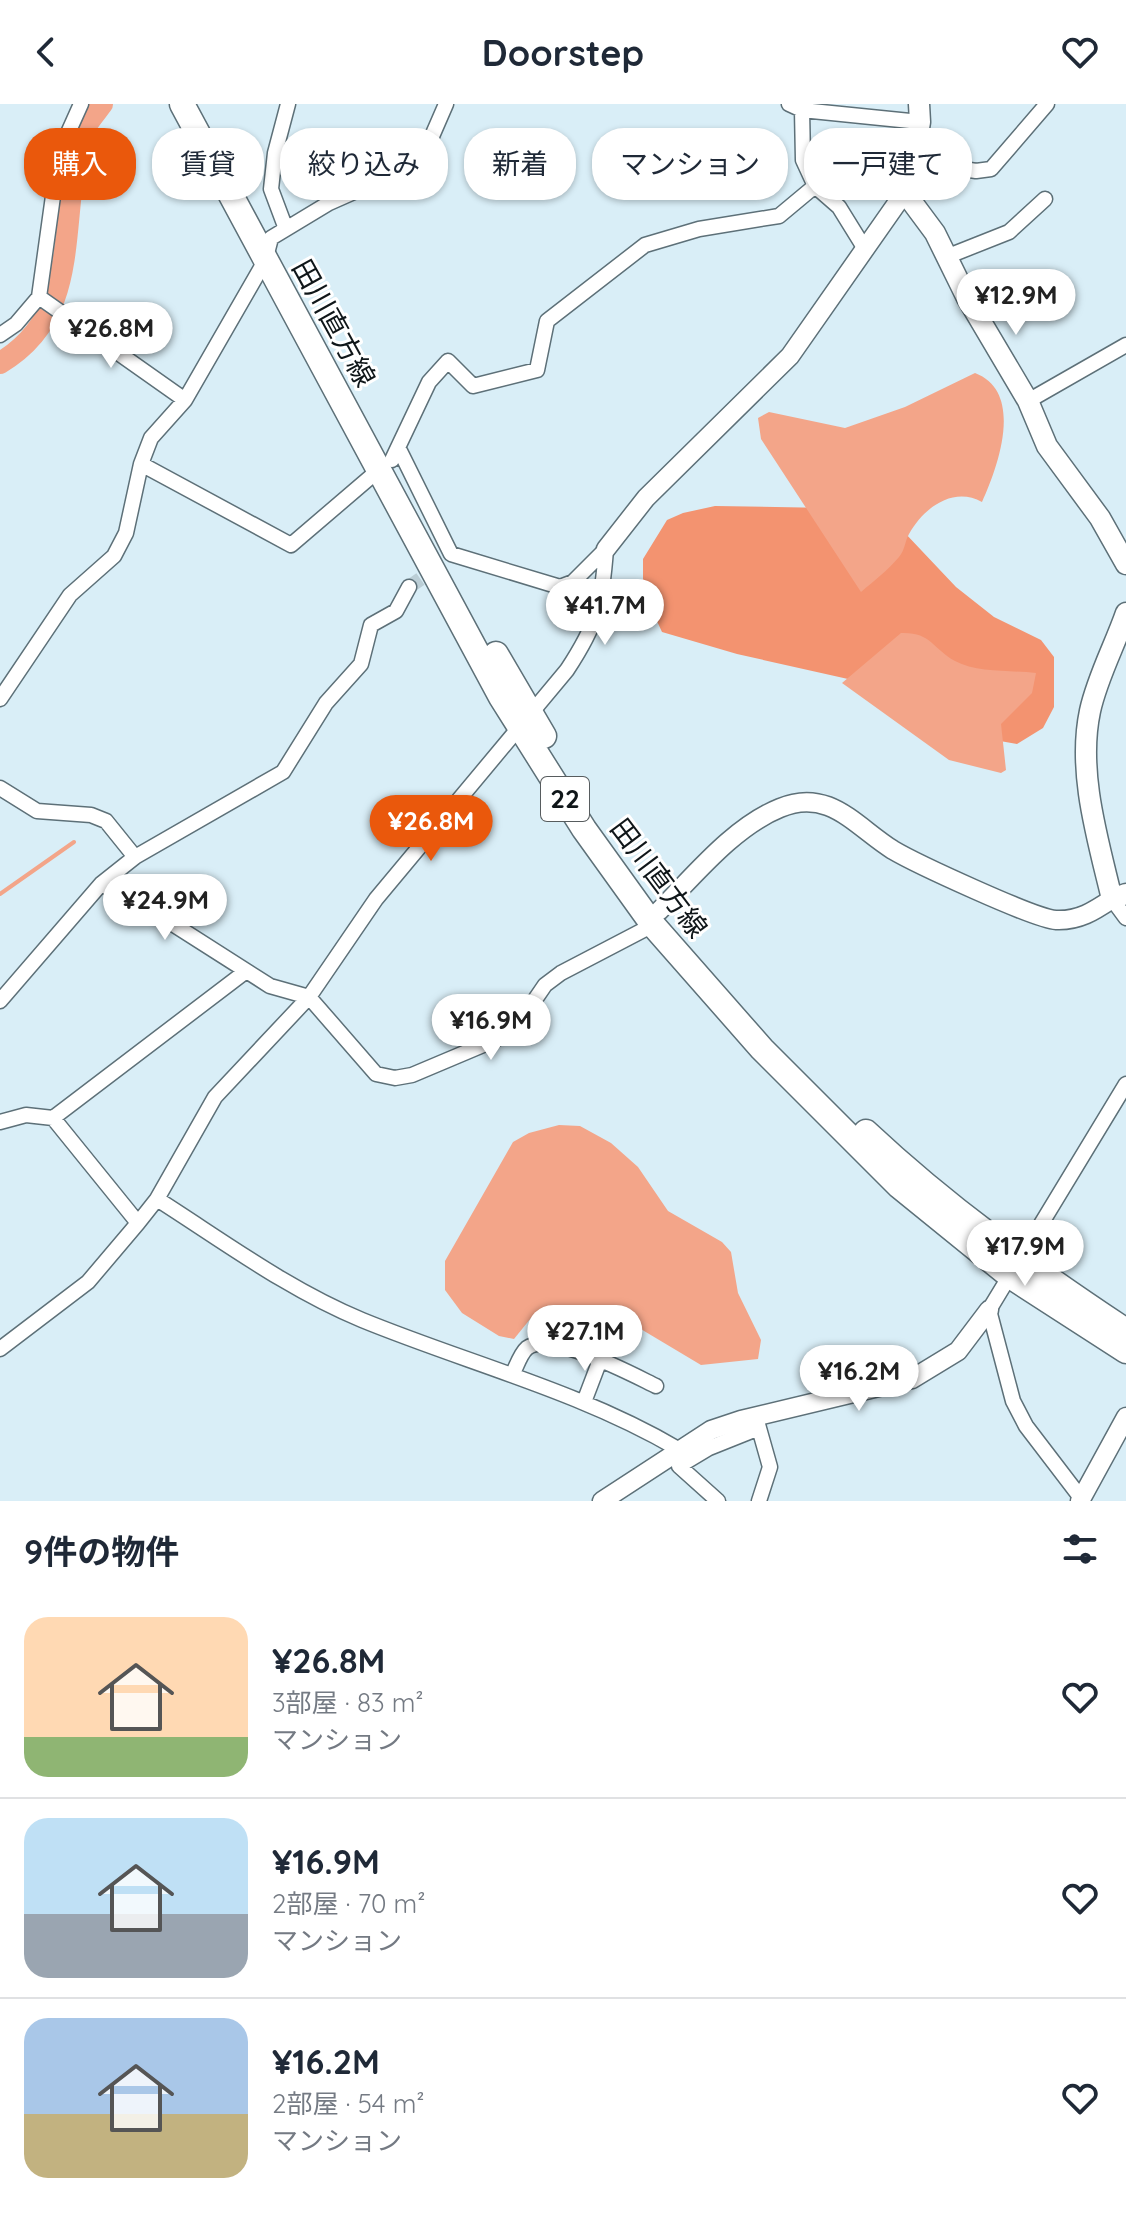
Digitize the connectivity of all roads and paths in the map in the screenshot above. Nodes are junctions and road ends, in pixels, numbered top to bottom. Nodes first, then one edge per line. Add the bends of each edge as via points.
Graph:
1 (81, 104) edge
2 (182, 104) edge
3 (197, 104) edge
4 (288, 104) edge
5 (446, 104) edge
6 (1047, 104) edge
7 (796, 107) edge
8 (842, 109) edge
9 (920, 113) edge
10 (804, 162) edge
11 (972, 170) edge
12 (804, 195) edge
13 (1045, 199) dead end
14 (831, 200) edge
15 (899, 200) edge
16 (912, 200) edge
17 (274, 243) junction
18 (865, 249) junction
19 (946, 257) junction
20 (41, 299) junction
21 (0, 335) edge
22 (1126, 345) edge
23 (185, 400) junction
24 (1028, 401) junction
25 (391, 459) junction
26 (141, 464) junction
27 (606, 549) junction
28 (447, 558) junction
29 (1126, 564) edge
30 (409, 587) tunnel mouth
31 (1126, 613) edge
32 (0, 699) edge
33 (525, 721) junction
34 (0, 788) edge
35 (135, 857) junction
36 (101, 884) junction
37 (1119, 897) edge
38 (656, 918) junction
39 (1126, 918) edge
40 (245, 972) junction
41 (309, 997) junction
42 (0, 1001) edge
43 (1126, 1084) edge
44 (53, 1118) junction
45 (0, 1122) edge
46 (157, 1199) junction
47 (138, 1223) junction
48 (1015, 1269) junction
49 (989, 1310) junction
50 (1126, 1331) edge
51 (0, 1349) edge
52 (1126, 1351) edge
53 (600, 1360) junction
54 (512, 1375) junction
55 (656, 1386) dead end
56 (584, 1402) junction
57 (1126, 1417) edge
58 (758, 1422) junction
59 (678, 1449) junction
60 (1080, 1500) edge
61 (602, 1501) edge
62 (718, 1501) edge
63 (759, 1501) edge

1 - 20 street via 59,153
2 - 17 main road, 田川直方線 / 22
3 - 17 main road, 田川直方線 / 22
4 - 17 street via 271,189
5 - 17 street via 426,150 408,168 329,203
6 - 11 street via 991,169
7 - 8 street
7 - 10 street
8 - 9 street
12 - 25 street via 779,216 699,229 645,245 547,321 537,370 473,386 448,361 429,382
13 - 19 street via 1009,232
14 - 18 street
15 - 18 street
16 - 19 main road
17 - 23 street
17 - 25 main road, 田川直方線 / 22
18 - 27 street via 790,356 646,498
19 - 24 main road
20 - 21 street
20 - 23 street
22 - 24 street
23 - 26 street via 151,438
24 - 29 main road via 1047,446
25 - 26 street via 291,545
25 - 28 main road, 田川直方線 / 22
25 - 33 main road, 田川直方線 / 22
26 - 32 street via 126,533 114,556 70,595
27 - 28 street via 573,582 560,587
27 - 33 street via 602,604 588,637
28 - 33 main road, 田川直方線 / 22
30 - 35 street via 396,611 371,625 361,664 326,703 283,772
31 - 37 main road via 1090,710 1086,757 1097,838
33 - 38 main road, 田川直方線 / 22
33 - 41 street via 376,899
34 - 35 street via 37,811 106,821
35 - 36 street
36 - 40 street
36 - 42 street
37 - 38 street via 1090,915 1054,920 898,853 840,810 803,802 759,819
37 - 39 street
38 - 41 street via 545,985 517,1026 412,1075 376,1074
38 - 48 main road, 田川直方線 / 22 via 770,1040
40 - 41 street
40 - 44 street
41 - 46 street via 215,1097
43 - 48 street
44 - 45 street via 26,1115
44 - 47 street
46 - 47 street
46 - 54 street via 304,1292 360,1319
47 - 51 street via 88,1282
48 - 49 street
48 - 50 main road, 田川直方線 / 22
48 - 52 main road, 田川直方線 / 22
49 - 58 street via 958,1351 912,1379
49 - 60 street via 1013,1401
53 - 54 street via 578,1349 535,1345 526,1349
53 - 55 street
53 - 56 street
54 - 56 street
56 - 59 street
57 - 60 street
58 - 59 street via 711,1430
58 - 62 street via 679,1466
58 - 63 street via 770,1467
59 - 61 street

